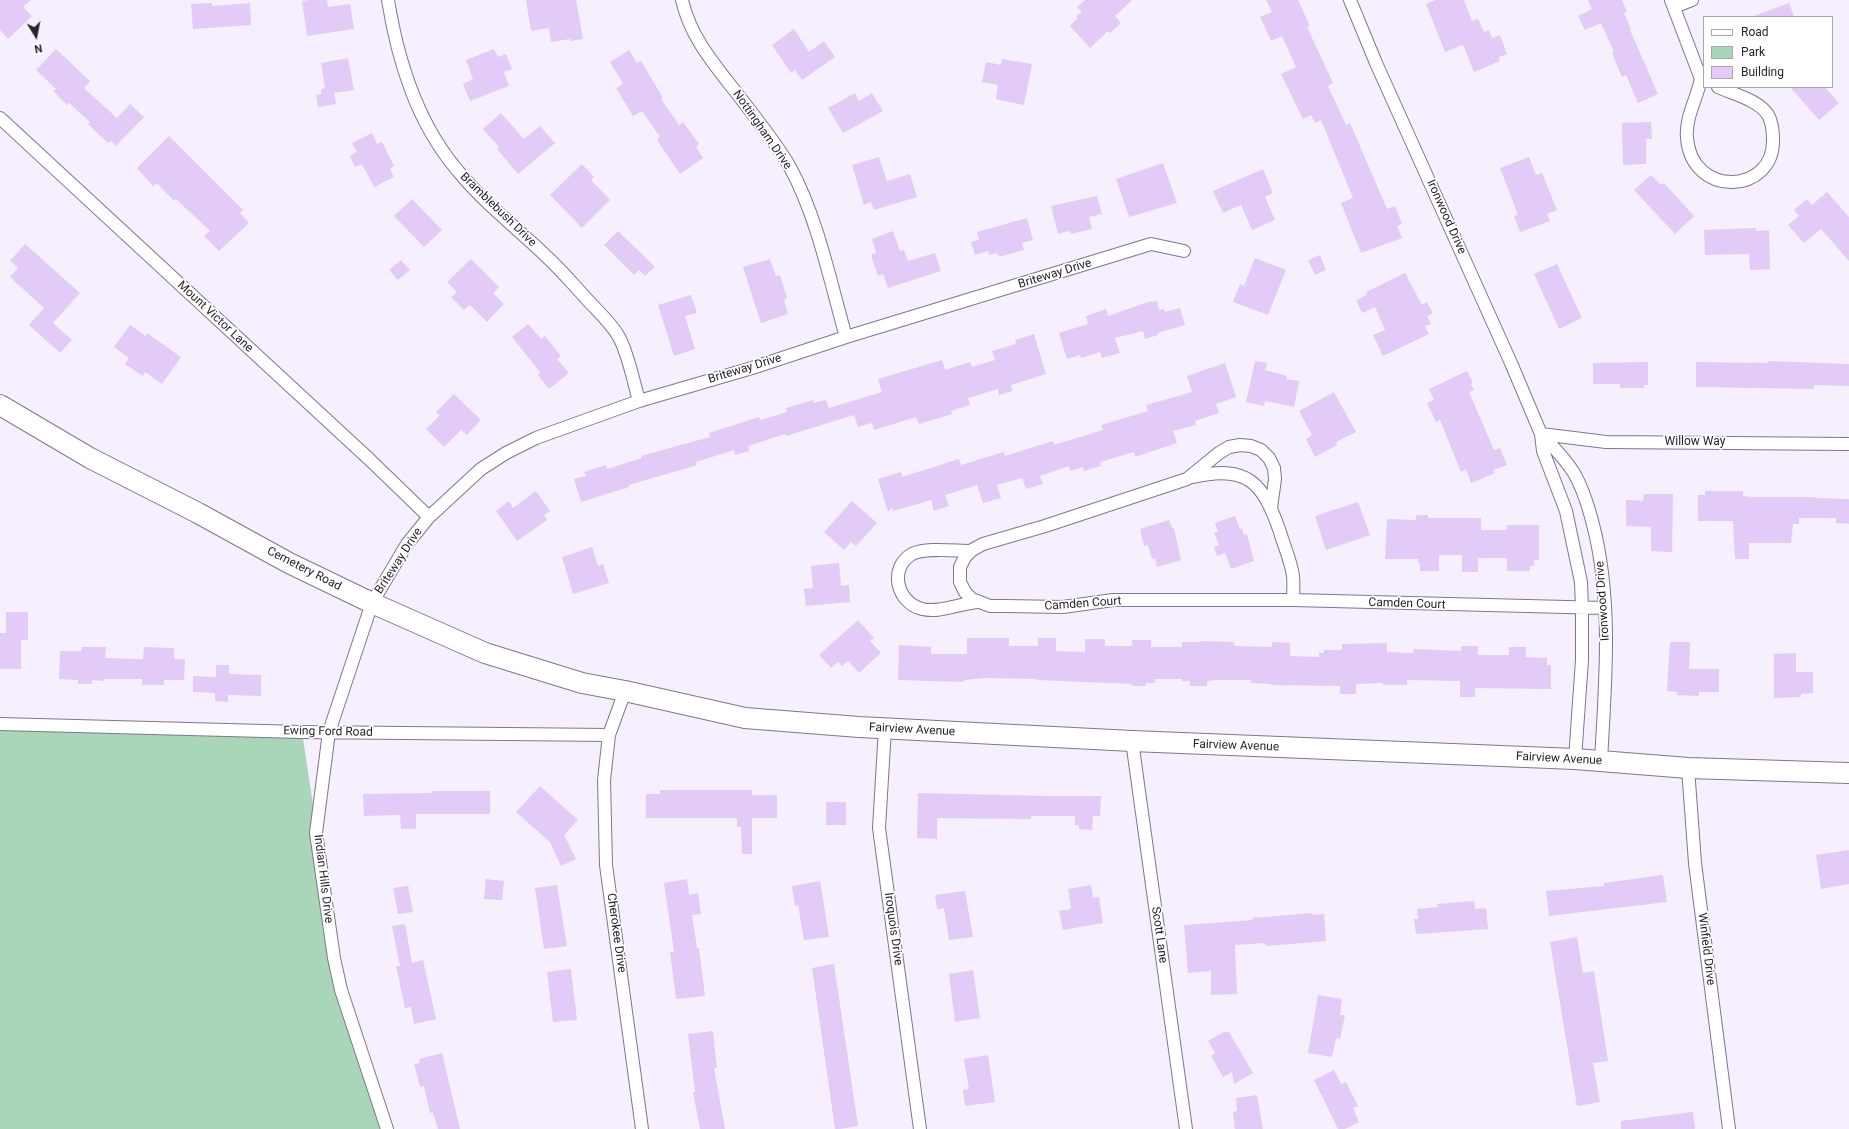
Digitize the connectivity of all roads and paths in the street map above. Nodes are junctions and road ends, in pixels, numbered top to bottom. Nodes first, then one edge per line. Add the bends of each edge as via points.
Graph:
1 (388, 0) edge
2 (682, 0) edge
3 (1350, 0) edge
4 (1692, 0) edge
5 (1672, 4) edge
6 (1703, 80) edge
7 (1720, 88) edge
8 (0, 118) edge
9 (1184, 251) dead end
10 (846, 337) junction
11 (639, 401) junction
12 (0, 405) edge
13 (1540, 434) junction
14 (1849, 444) edge
15 (1186, 479) junction
16 (1271, 508) junction
17 (429, 517) junction
18 (970, 551) junction
19 (1293, 600) junction
20 (977, 602) junction
21 (372, 603) junction
22 (1582, 608) junction
23 (1605, 608) junction
24 (625, 691) junction
25 (0, 724) edge
26 (884, 728) junction
27 (329, 732) junction
28 (609, 735) junction
29 (1132, 742) junction
30 (1575, 759) junction
31 (1601, 762) junction
32 (1688, 768) junction
33 (1849, 773) edge
34 (387, 1129) edge
35 (642, 1129) edge
36 (920, 1129) edge
37 (1186, 1129) edge
38 (1730, 1129) edge

1 - 11 street, Bramblebush Drive via 406,79 439,147 478,193 547,257 606,319 619,338
2 - 10 street, Nottingham Drive via 688,21 705,53 737,93 789,167 802,193 817,235
3 - 13 street, Ironwood Drive
4 - 5 street
5 - 6 street
6 - 7 street via 1688,120 1687,137 1691,156 1702,171 1716,180 1744,180 1760,171 1767,163 1773,145 1772,124 1761,108
8 - 17 street, Mount Victor Lane via 370,459
9 - 10 street, Briteway Drive via 1151,244
10 - 11 street, Briteway Drive
11 - 17 street, Briteway Drive via 510,450 472,476
12 - 21 main road, Cemetery Road via 90,458 289,563
13 - 14 street, Willow Way via 1606,442
13 - 22 street, Ironwood Drive via 1571,531 1581,582
13 - 23 street, Ironwood Drive via 1563,456 1575,475 1590,512 1603,577
15 - 16 street via 1218,472 1240,476 1259,488
15 - 16 street via 1224,449 1240,445 1251,446 1265,454 1274,468
15 - 18 street via 983,544
16 - 19 street via 1293,577
17 - 21 street, Briteway Drive via 407,544
18 - 20 street via 962,562 960,577 965,592
18 - 20 street via 927,551 912,554 900,567 898,584 906,600 922,609
19 - 20 street, Camden Court via 1113,600 1063,607 990,606
19 - 22 street, Camden Court
21 - 24 main road, Cemetery Road via 485,653 582,683
21 - 27 street, Indian Hills Drive
22 - 23 street, Camden Court
22 - 30 street, Ironwood Drive via 1582,660
23 - 31 street, Ironwood Drive via 1607,646
24 - 26 main road, Fairview Avenue via 746,718
24 - 28 street
25 - 27 street, Ewing Ford Road
26 - 29 main road, Fairview Avenue
26 - 36 street, Iroquois Drive via 879,828
27 - 28 street, Ewing Ford Road
27 - 34 street, Indian Hills Drive via 316,833 334,958 348,1014
28 - 35 street, Cherokee Drive via 604,780 606,865
29 - 30 main road, Fairview Avenue
29 - 37 street, Scott Lane
30 - 31 main road, Fairview Avenue
31 - 32 main road, Fairview Avenue
32 - 33 main road, Fairview Avenue
32 - 38 street, Winfield Drive via 1695,863

